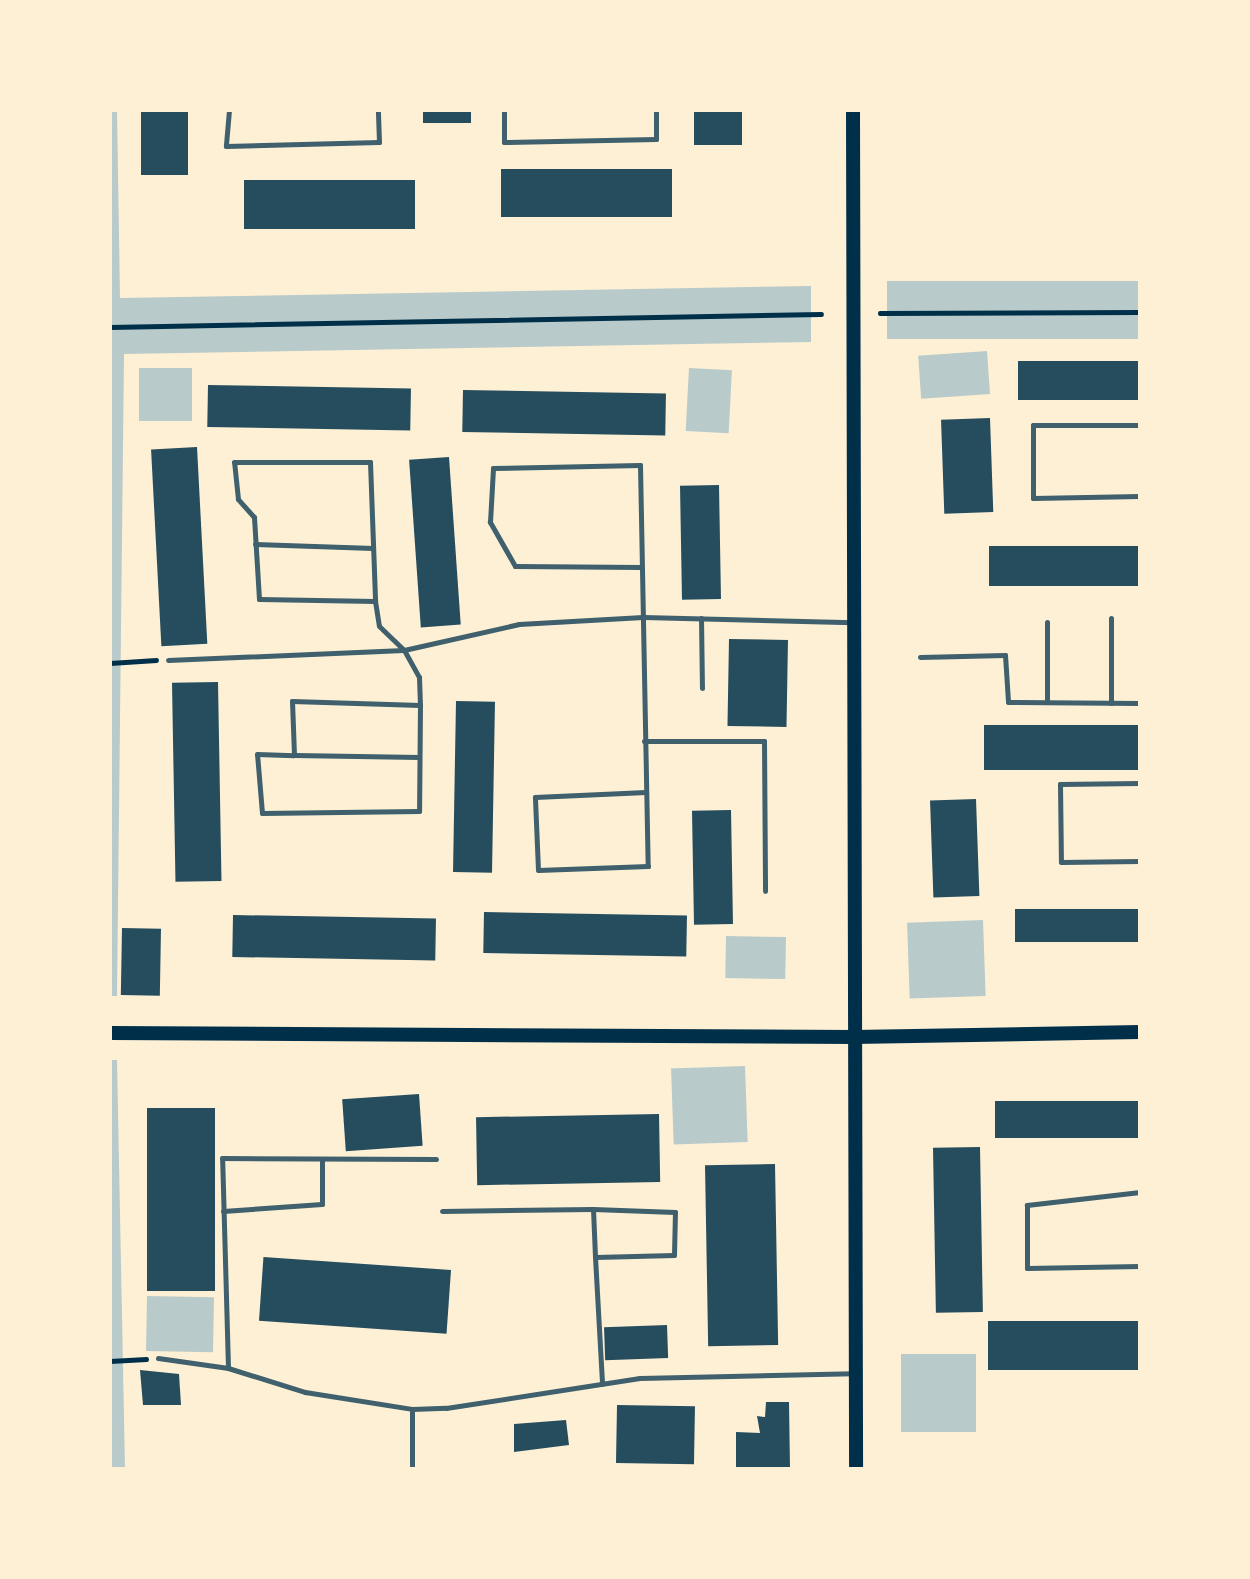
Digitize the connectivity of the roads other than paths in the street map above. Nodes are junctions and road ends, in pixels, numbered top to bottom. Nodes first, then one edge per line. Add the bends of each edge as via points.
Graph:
1 (229, 110) edge
2 (378, 110) edge
3 (504, 110) edge
4 (656, 110) edge
5 (853, 110) edge
6 (1140, 425) edge
7 (1140, 496) edge
8 (255, 544) junction
9 (373, 548) junction
10 (641, 567) junction
11 (374, 601) junction
12 (643, 617) junction
13 (701, 618) junction
14 (1111, 618) dead end
15 (853, 622) junction
16 (1047, 622) dead end
17 (404, 650) junction
18 (920, 657) dead end
19 (168, 660) road end
20 (702, 688) dead end
21 (1047, 702) junction
22 (1111, 703) junction
23 (1140, 703) edge
24 (420, 705) junction
25 (644, 741) junction
26 (294, 755) junction
27 (419, 757) junction
28 (1140, 783) edge
29 (646, 792) junction
30 (1140, 860) edge
31 (765, 891) dead end
32 (1140, 1032) edge
33 (110, 1034) edge
34 (854, 1037) junction
35 (322, 1159) junction
36 (436, 1159) dead end
37 (1140, 1192) edge
38 (593, 1209) junction
39 (223, 1211) junction
40 (442, 1211) dead end
41 (595, 1256) junction
42 (1140, 1266) edge
43 (158, 1358) road end
44 (228, 1368) junction
45 (856, 1373) junction
46 (602, 1384) junction
47 (412, 1409) junction
48 (412, 1469) edge
49 (856, 1469) edge

1 - 2 lane via 226,146 379,142
3 - 4 lane via 504,142 656,138
5 - 15 main road
6 - 7 lane via 1033,425 1033,498
8 - 9 lane
8 - 9 lane via 254,517 237,499 234,462 370,462
8 - 11 lane via 259,599
9 - 11 lane
10 - 10 lane via 640,465 493,468 490,522 514,566
10 - 12 lane
11 - 17 lane via 380,626
12 - 13 lane
12 - 17 lane via 519,624
12 - 25 lane
13 - 15 lane
13 - 20 lane
14 - 22 lane
15 - 34 main road
16 - 21 lane
17 - 19 lane
17 - 24 lane via 419,677
18 - 21 lane via 1005,655 1008,702
21 - 22 lane
22 - 23 lane
24 - 26 lane via 292,701
24 - 27 lane
25 - 29 lane
25 - 31 lane via 764,740
26 - 27 lane
26 - 27 lane via 257,754 262,813 419,811
28 - 30 lane via 1060,784 1060,862
29 - 29 lane via 648,866 538,870 535,797
32 - 34 main road
33 - 34 main road
34 - 45 main road
35 - 36 lane
35 - 39 lane via 322,1204
35 - 39 lane via 222,1158
37 - 42 lane via 1027,1205 1027,1268
38 - 40 lane
38 - 41 lane
38 - 41 lane via 675,1212 674,1255
39 - 44 lane
41 - 46 lane
43 - 44 lane
44 - 47 lane via 306,1392
45 - 46 lane via 640,1378
45 - 49 main road
46 - 47 lane
47 - 48 lane

